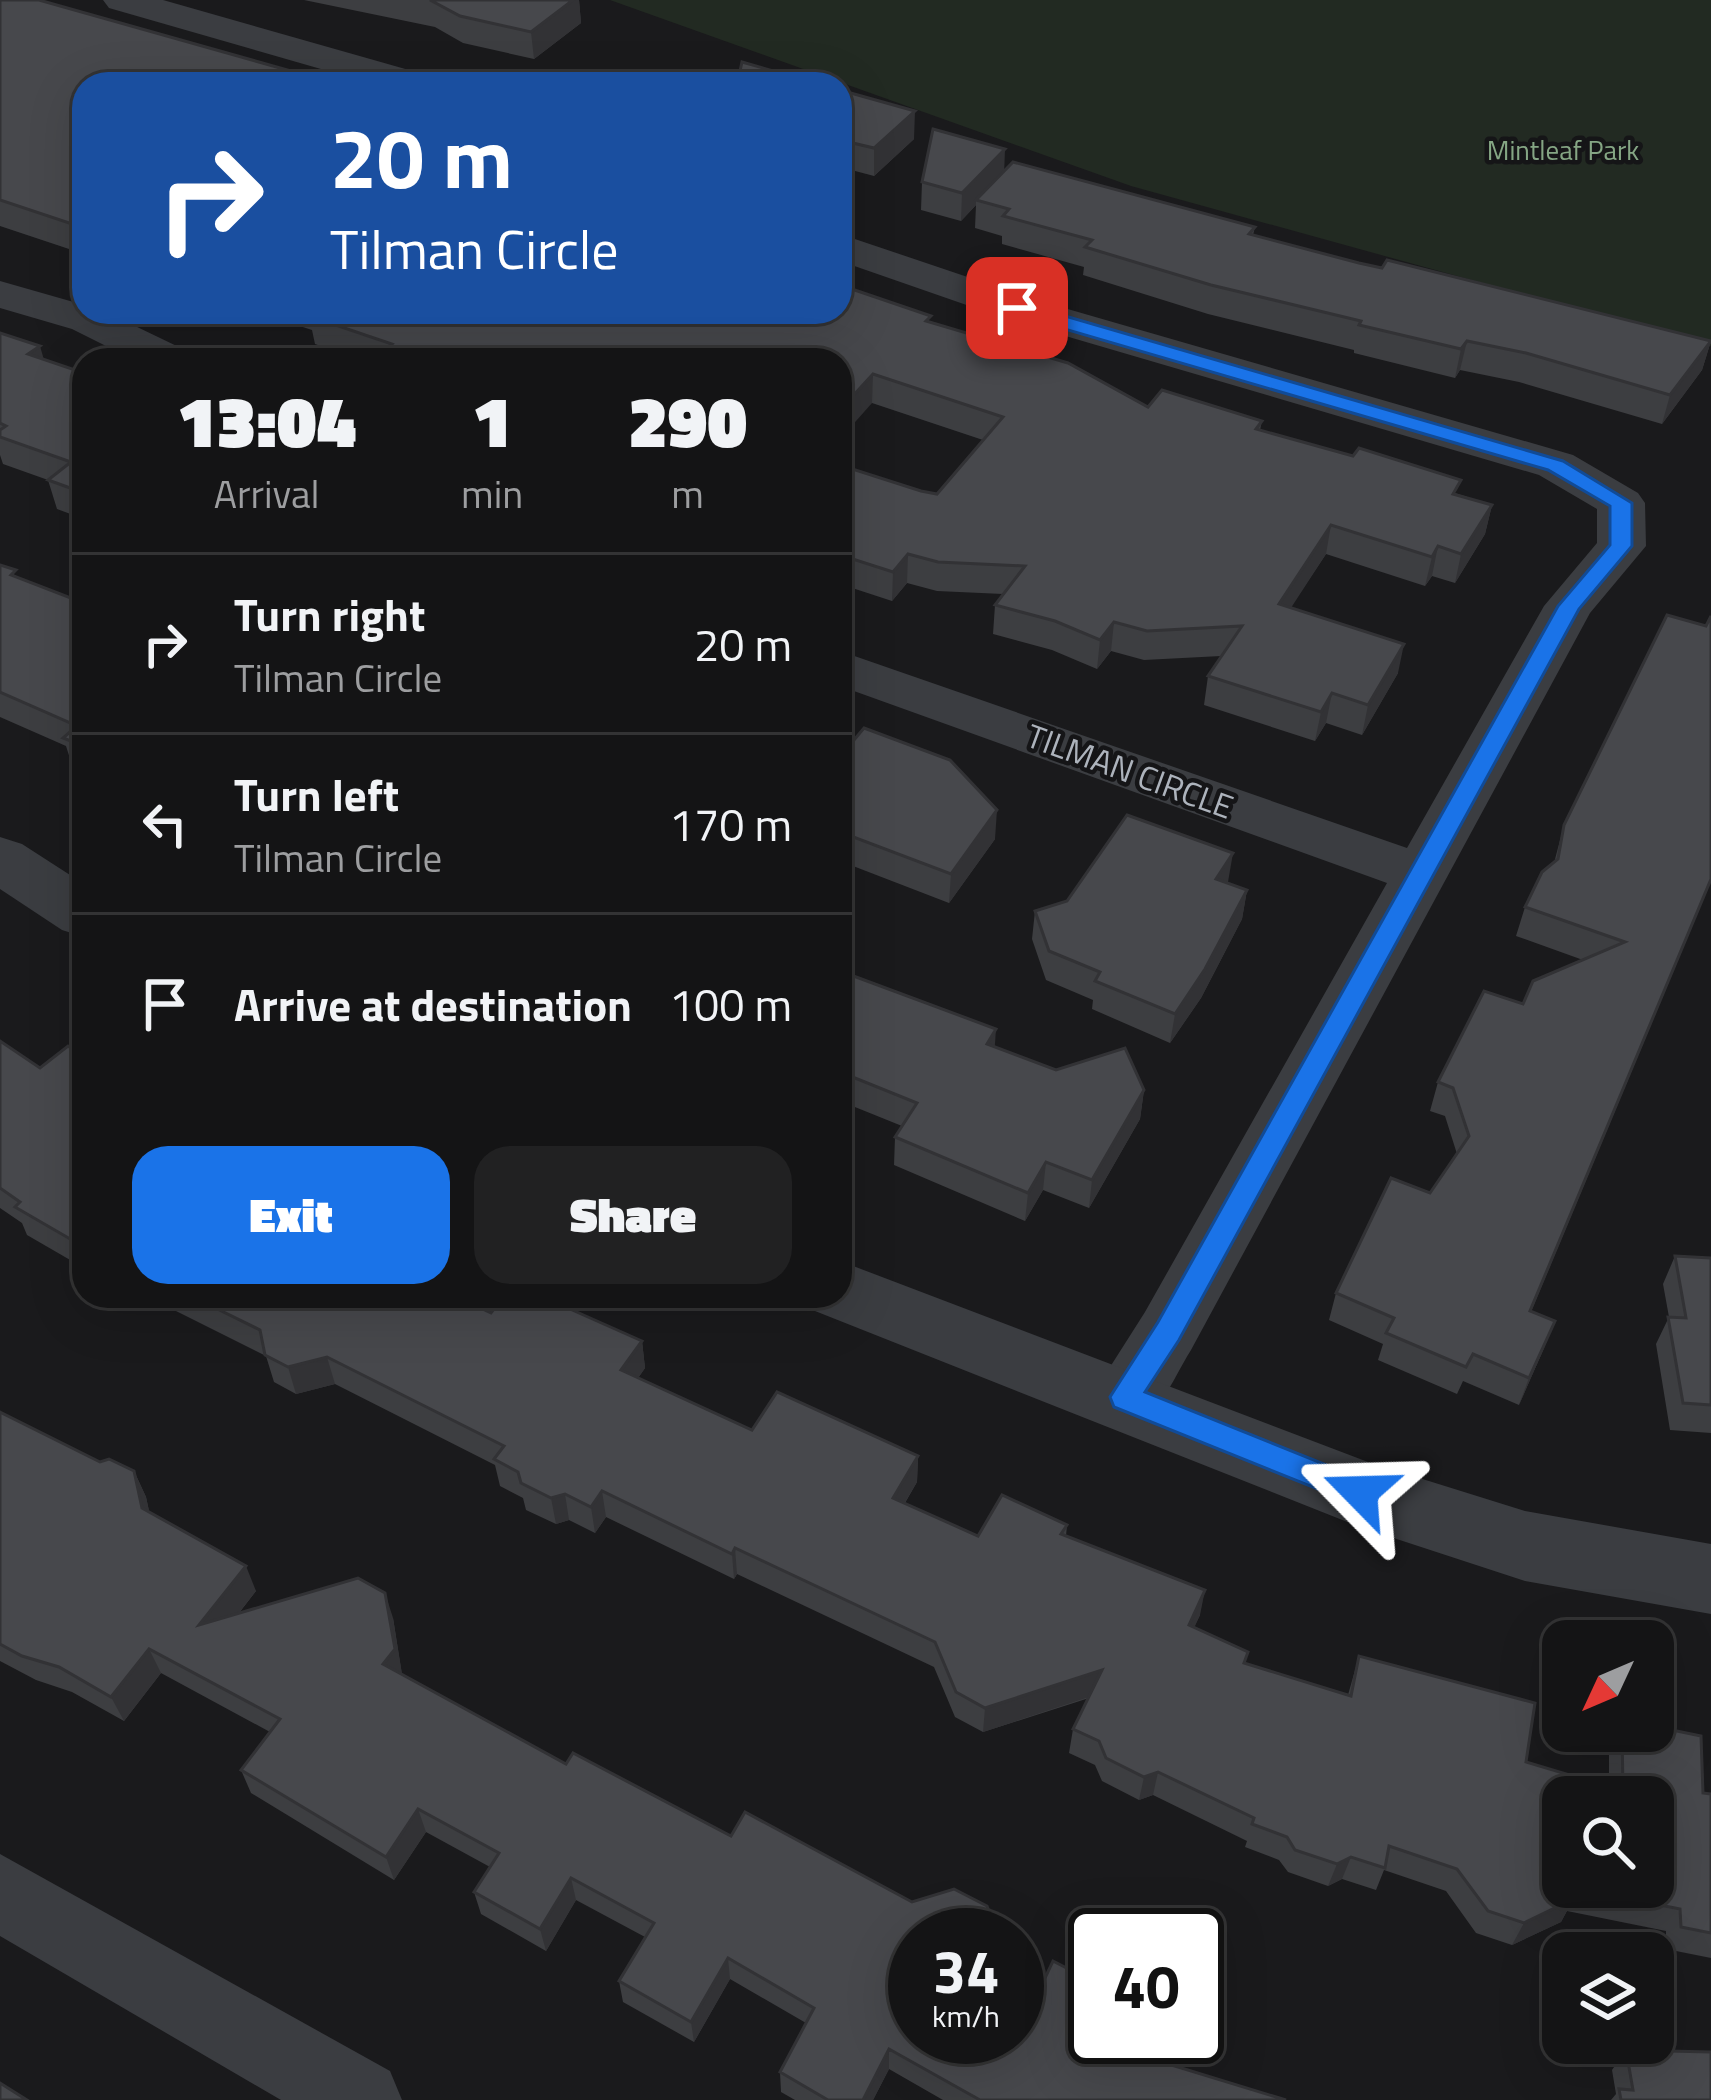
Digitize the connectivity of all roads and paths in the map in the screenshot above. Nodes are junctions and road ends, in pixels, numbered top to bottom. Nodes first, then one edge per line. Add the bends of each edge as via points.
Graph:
1 (122, 0) edge
2 (374, 72) edge
3 (852, 251) edge
4 (0, 294) edge
5 (72, 315) edge
6 (96, 324) edge
7 (145, 348) edge
8 (852, 672) edge
9 (0, 859) edge
10 (1420, 874) junction
11 (72, 906) edge
12 (852, 1294) edge
13 (1125, 1397) junction
14 (1711, 1579) edge
15 (0, 1893) edge
16 (361, 2100) edge

1 - 2 street
3 - 10 street via 1017,308 1556,465 1621,503 1621,546 1569,606
4 - 5 street
6 - 7 street
8 - 10 street, TILMAN CIRCLE
9 - 11 street
10 - 13 street
12 - 13 street
13 - 14 street via 1360,1492 1525,1546
15 - 16 street

